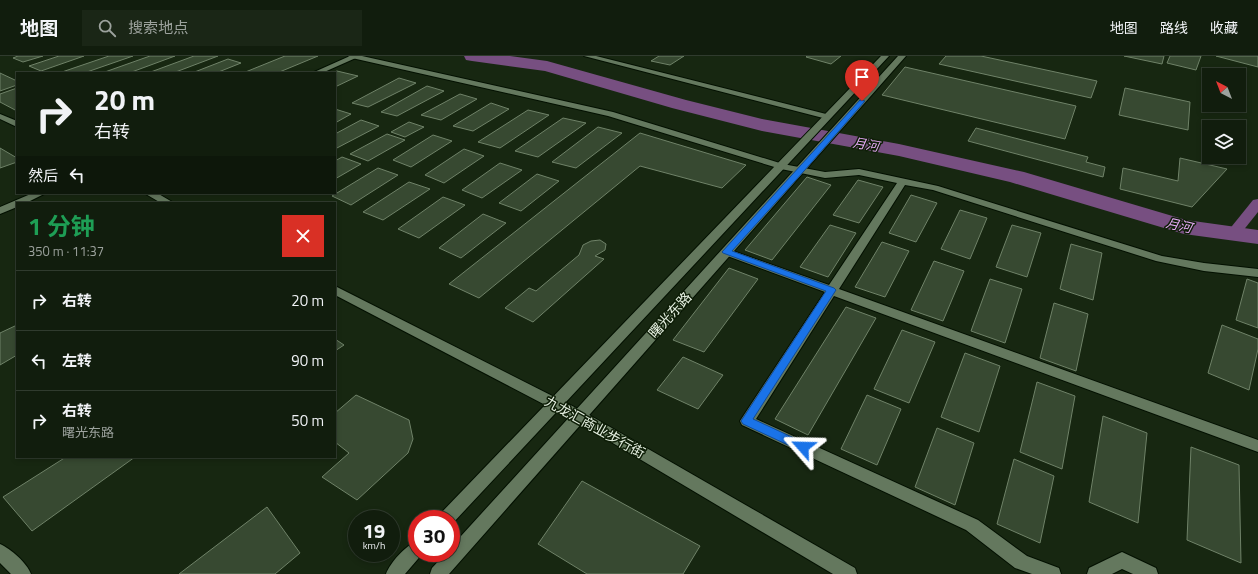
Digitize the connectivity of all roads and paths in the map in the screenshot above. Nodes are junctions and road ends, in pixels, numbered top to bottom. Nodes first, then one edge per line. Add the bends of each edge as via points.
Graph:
1 (353, 56) edge
2 (588, 56) edge
3 (885, 56) edge
4 (902, 56) edge
5 (318, 72) edge
6 (0, 116) edge
7 (827, 117) junction
8 (16, 124) edge
9 (781, 166) junction
10 (801, 170) junction
11 (903, 181) junction
12 (39, 194) edge
13 (151, 194) edge
14 (19, 202) edge
15 (167, 202) edge
16 (16, 203) edge
17 (0, 211) edge
18 (726, 252) junction
19 (1258, 273) edge
20 (831, 290) junction
21 (336, 291) edge
22 (555, 404) junction
23 (579, 416) junction
24 (1258, 446) edge
25 (455, 510) edge
26 (0, 552) edge
27 (408, 559) edge
28 (23, 574) edge
29 (394, 574) edge
30 (438, 574) edge
31 (849, 574) edge
32 (1054, 574) edge
33 (1095, 574) edge
34 (1150, 574) edge

1 - 5 street
1 - 9 street via 610,114
2 - 7 street
3 - 7 street, 曙光东路
4 - 10 street, 曙光东路
6 - 8 street
7 - 9 street, 曙光东路
9 - 10 street
9 - 22 street, 曙光东路
10 - 11 street via 825,175 859,172
10 - 18 street, 曙光东路
11 - 19 street via 935,188 1160,259
11 - 20 street
12 - 14 street
13 - 15 street
16 - 17 street
18 - 20 street
18 - 23 street, 曙光东路
20 - 24 street
20 - 32 street via 747,421 972,525 1021,562
21 - 22 street, 九龙汇商业步行街
22 - 23 street, 九龙汇商业步行街
22 - 25 street, 曙光东路
23 - 30 street, 曙光东路
23 - 31 street, 九龙汇商业步行街
26 - 28 street
27 - 29 street
33 - 34 street via 1122,560

